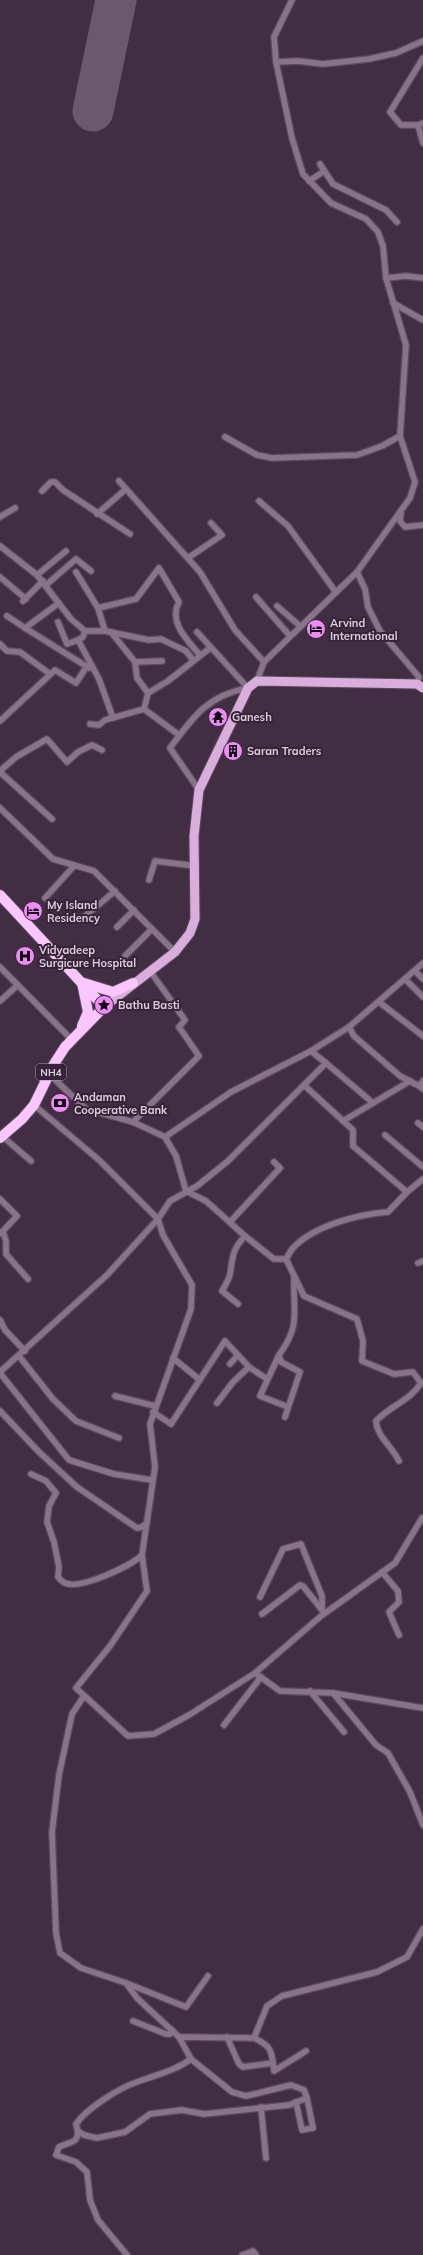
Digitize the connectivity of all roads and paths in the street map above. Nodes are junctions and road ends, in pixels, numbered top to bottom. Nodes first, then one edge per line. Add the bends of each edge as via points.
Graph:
1 (292, 0) edge
2 (423, 41) edge
3 (423, 58) edge
4 (276, 62) junction
5 (421, 124) edge
6 (423, 142) edge
7 (320, 164) dead end
8 (323, 172) junction
9 (310, 181) junction
10 (396, 222) dead end
11 (386, 278) junction
12 (423, 278) edge
13 (393, 302) junction
14 (423, 320) edge
15 (400, 436) junction
16 (225, 437) dead end
17 (118, 481) dead end
18 (126, 489) junction
19 (42, 491) dead end
20 (259, 501) dead end
21 (15, 508) dead end
22 (401, 512) junction
23 (97, 514) junction
24 (0, 517) edge
25 (211, 523) dead end
26 (423, 525) edge
27 (130, 534) dead end
28 (0, 546) edge
29 (66, 551) dead end
30 (188, 558) junction
31 (91, 571) dead end
32 (76, 572) dead end
33 (357, 572) junction
34 (37, 575) junction
35 (0, 577) edge
36 (44, 583) junction
37 (336, 591) junction
38 (256, 597) dead end
39 (58, 602) junction
40 (277, 606) dead end
41 (98, 608) junction
42 (7, 616) dead end
43 (58, 622) dead end
44 (300, 626) junction
45 (25, 628) junction
46 (85, 631) junction
47 (108, 631) junction
48 (197, 632) dead end
49 (290, 636) junction
50 (78, 640) junction
51 (0, 644) edge
52 (210, 648) junction
53 (200, 655) junction
54 (193, 660) junction
55 (162, 661) dead end
56 (136, 662) junction
57 (264, 662) junction
58 (86, 666) junction
59 (95, 672) junction
60 (50, 674) junction
61 (257, 682) junction
62 (420, 686) edge
63 (248, 688) junction
64 (148, 694) junction
65 (144, 709) junction
66 (113, 718) junction
67 (0, 721) edge
68 (90, 724) dead end
69 (179, 736) junction
70 (102, 750) dead end
71 (0, 772) edge
72 (199, 790) junction
73 (0, 808) edge
74 (52, 819) dead end
75 (74, 866) junction
76 (196, 866) junction
77 (149, 880) dead end
78 (115, 891) junction
79 (0, 895) edge
80 (45, 898) dead end
81 (134, 910) junction
82 (84, 917) dead end
83 (118, 927) dead end
84 (152, 928) junction
85 (175, 952) junction
86 (125, 956) dead end
87 (423, 964) edge
88 (0, 967) edge
89 (150, 971) junction
90 (415, 971) junction
91 (405, 979) junction
92 (423, 979) edge
93 (82, 982) junction
94 (134, 983) junction
95 (18, 985) junction
96 (423, 997) edge
97 (0, 1001) edge
98 (379, 1002) junction
99 (104, 1007) junction
100 (349, 1027) junction
101 (423, 1036) edge
102 (74, 1037) junction
103 (311, 1051) junction
104 (326, 1063) junction
105 (50, 1075) junction
106 (410, 1081) junction
107 (304, 1085) junction
108 (422, 1085) edge
109 (373, 1104) junction
110 (34, 1105) junction
111 (343, 1121) junction
112 (133, 1122) junction
113 (418, 1123) dead end
114 (423, 1127) edge
115 (385, 1135) dead end
116 (165, 1136) junction
117 (1, 1137) edge
118 (31, 1161) dead end
119 (274, 1162) dead end
120 (423, 1167) edge
121 (423, 1180) edge
122 (186, 1191) junction
123 (407, 1192) junction
124 (0, 1199) edge
125 (158, 1219) junction
126 (230, 1222) junction
127 (1, 1233) edge
128 (245, 1236) junction
129 (286, 1259) junction
130 (294, 1276) junction
131 (28, 1279) dead end
132 (238, 1304) dead end
133 (0, 1320) edge
134 (25, 1351) junction
135 (238, 1355) junction
136 (279, 1355) junction
137 (19, 1356) junction
138 (173, 1358) junction
139 (230, 1364) dead end
140 (249, 1367) junction
141 (0, 1372) edge
142 (267, 1379) junction
143 (200, 1380) junction
144 (114, 1396) dead end
145 (217, 1403) dead end
146 (155, 1406) junction
147 (288, 1407) junction
148 (0, 1411) edge
149 (153, 1412) junction
150 (285, 1417) dead end
151 (119, 1438) dead end
152 (399, 1461) dead end
153 (31, 1474) dead end
154 (152, 1480) junction
155 (422, 1518) edge
156 (147, 1523) junction
157 (142, 1555) junction
158 (382, 1572) junction
159 (260, 1597) dead end
160 (322, 1613) junction
161 (262, 1614) dead end
162 (400, 1634) dead end
163 (255, 1673) junction
164 (261, 1677) junction
165 (310, 1691) junction
166 (333, 1693) junction
167 (84, 1696) junction
168 (423, 1708) edge
169 (224, 1725) dead end
170 (344, 1732) dead end
171 (423, 1825) edge
172 (423, 1929) edge
173 (208, 1976) dead end
174 (126, 1983) junction
175 (134, 2021) dead end
176 (172, 2030) junction
177 (179, 2037) junction
178 (227, 2038) junction
179 (254, 2038) junction
180 (306, 2051) dead end
181 (191, 2059) junction
182 (273, 2063) junction
183 (307, 2098) junction
184 (296, 2102) junction
185 (261, 2107) junction
186 (78, 2131) junction
187 (266, 2158) dead end
188 (127, 2255) edge
189 (242, 2255) edge
190 (256, 2255) edge

1 - 4 street via 274,37
2 - 4 street via 396,53 369,59 323,64 298,60
3 - 5 street via 390,112 401,124
4 - 9 street via 292,138 303,174
5 - 6 street
7 - 8 street
8 - 9 street
8 - 10 street via 333,184 386,210
9 - 11 street via 331,203 366,220 378,232 383,246
11 - 12 street
11 - 13 street
13 - 14 street
13 - 15 street via 406,345
15 - 16 street via 357,455 272,458 257,455
15 - 22 street via 415,482 410,498
17 - 18 street
18 - 23 street
18 - 30 street
19 - 23 street via 51,482 55,482
20 - 37 street via 288,526
21 - 24 street
22 - 26 street via 400,521 405,527
22 - 33 street
23 - 27 street
25 - 30 street via 222,536
28 - 34 street
29 - 34 street
30 - 57 street via 200,572 235,630
31 - 36 street via 76,559
32 - 41 street
33 - 37 street
33 - 62 street via 365,589 368,607 380,630 418,676
34 - 36 street
35 - 36 street via 25,600
36 - 39 street
37 - 44 street
38 - 49 street
39 - 45 street
39 - 46 street via 77,626
40 - 44 street
41 - 47 street
41 - 53 street via 136,599 159,568 179,602 175,619
42 - 45 street
43 - 50 street via 67,644
44 - 49 street
45 - 58 street
46 - 47 street
46 - 50 street via 83,637
47 - 54 street via 149,640 161,639 186,651
47 - 56 street
48 - 52 street
49 - 57 street
50 - 59 street
51 - 60 street via 7,651 20,652
52 - 53 street
52 - 63 street
53 - 54 street
54 - 64 street via 168,682
55 - 56 street
56 - 64 street via 137,678
57 - 61 street
58 - 59 street
58 - 60 street via 76,683 55,670
59 - 66 street
60 - 67 street
61 - 62 main road
61 - 63 main road
63 - 69 street via 230,691 215,698 202,708
63 - 72 main road
64 - 65 street
65 - 66 street
65 - 69 street
66 - 68 street via 99,724
69 - 72 street via 170,748
70 - 71 street via 92,745 66,762 47,738 16,757
71 - 74 street
72 - 76 main road via 194,836
73 - 75 street via 53,859
75 - 78 street via 94,871
75 - 80 street
76 - 77 street via 155,861
76 - 85 main road via 195,919 190,933
78 - 81 street
78 - 82 street
79 - 93 highway
81 - 83 street
81 - 84 street
84 - 85 street
84 - 86 street
85 - 89 main road
87 - 90 street
88 - 95 street
89 - 94 main road
89 - 112 street via 185,1020 179,1027 199,1056
90 - 91 street
90 - 92 street
91 - 96 street
91 - 98 street
93 - 94 highway via 113,992
93 - 99 highway
93 - 102 highway via 88,1012
94 - 99 main road
95 - 97 street
95 - 102 street
98 - 100 street
98 - 101 street
99 - 102 highway, NH4
100 - 103 street
100 - 106 street via 354,1036 400,1076
102 - 105 highway, NH4 via 54,1064
103 - 104 street
103 - 116 street via 231,1092
104 - 107 street
104 - 109 street
105 - 110 highway, NH4
105 - 112 street via 86,1109
106 - 108 street
106 - 109 street
107 - 111 street
107 - 122 street via 228,1161 197,1186
109 - 111 street
110 - 117 highway, NH4
110 - 125 street via 99,1160
111 - 123 street via 353,1130 353,1146
112 - 116 street
113 - 114 street
115 - 120 street
116 - 122 street via 176,1156
117 - 118 street
119 - 126 street via 280,1168
121 - 123 street
122 - 125 street via 170,1201
122 - 126 street via 206,1201
123 - 129 street via 388,1212 367,1214 321,1229 295,1246
124 - 127 street via 17,1216
125 - 134 street via 107,1275
125 - 138 street via 163,1235 192,1285 191,1309
126 - 128 street
127 - 131 street via 6,1241 6,1254
128 - 129 street via 274,1259
128 - 132 street via 235,1246 230,1275 222,1291
129 - 130 street
130 - 136 street via 295,1319 291,1339
130 - 152 street via 304,1296 357,1319 363,1341 362,1361 394,1374 413,1372 421,1383 415,1392 383,1413 376,1421 377,1430
133 - 134 street via 5,1330
134 - 137 street
135 - 139 street
135 - 140 street
135 - 143 street via 226,1341
136 - 142 street
136 - 147 street via 281,1362 300,1372
137 - 141 street
137 - 151 street via 53,1399 76,1421
138 - 143 street
138 - 146 street
140 - 142 street
140 - 145 street
141 - 154 street via 70,1460 114,1474
142 - 147 street via 260,1396
143 - 149 street via 171,1424
144 - 146 street
146 - 149 street
147 - 150 street
148 - 156 street via 38,1452 77,1487 137,1528
149 - 154 street via 150,1424 155,1467
153 - 157 street via 46,1481 56,1492 49,1506 47,1522 53,1537 59,1568 58,1577 65,1584 78,1584 99,1577 134,1562
154 - 156 street
155 - 158 street via 395,1563
156 - 157 street
157 - 167 street via 147,1591 110,1646 76,1688
158 - 160 street
158 - 162 street via 398,1591 399,1602 389,1612
159 - 160 street via 283,1548 301,1544 322,1596
160 - 161 street via 300,1585
160 - 163 street
163 - 164 street
163 - 167 street via 154,1734 128,1736
164 - 165 street via 280,1692
164 - 169 street
165 - 166 street
165 - 170 street
166 - 168 street
166 - 171 street via 376,1745 388,1753 410,1792
167 - 174 street via 72,1714 58,1782 52,1832 56,1933 60,1953 81,1968
172 - 179 street via 407,1957 377,1972 282,1996 267,2006
173 - 174 street via 186,2007
174 - 176 street via 137,1998
175 - 176 street via 166,2034 170,2034
176 - 177 street
177 - 178 street
177 - 181 street
178 - 179 street
178 - 182 street via 239,2064 243,2067
179 - 182 street via 266,2043 272,2054
180 - 182 street via 274,2071
181 - 183 street via 232,2092 246,2096 290,2086 304,2090
181 - 186 street via 182,2066 135,2082 106,2099 80,2118 76,2124
183 - 184 street
183 - 184 street via 313,2128 302,2130
184 - 185 street
185 - 186 street via 204,2114 182,2110 150,2114 125,2132 97,2138
185 - 187 street
186 - 188 street via 72,2144 59,2147 56,2155 76,2162 87,2172 90,2200 98,2220 119,2242
189 - 190 street via 253,2251

